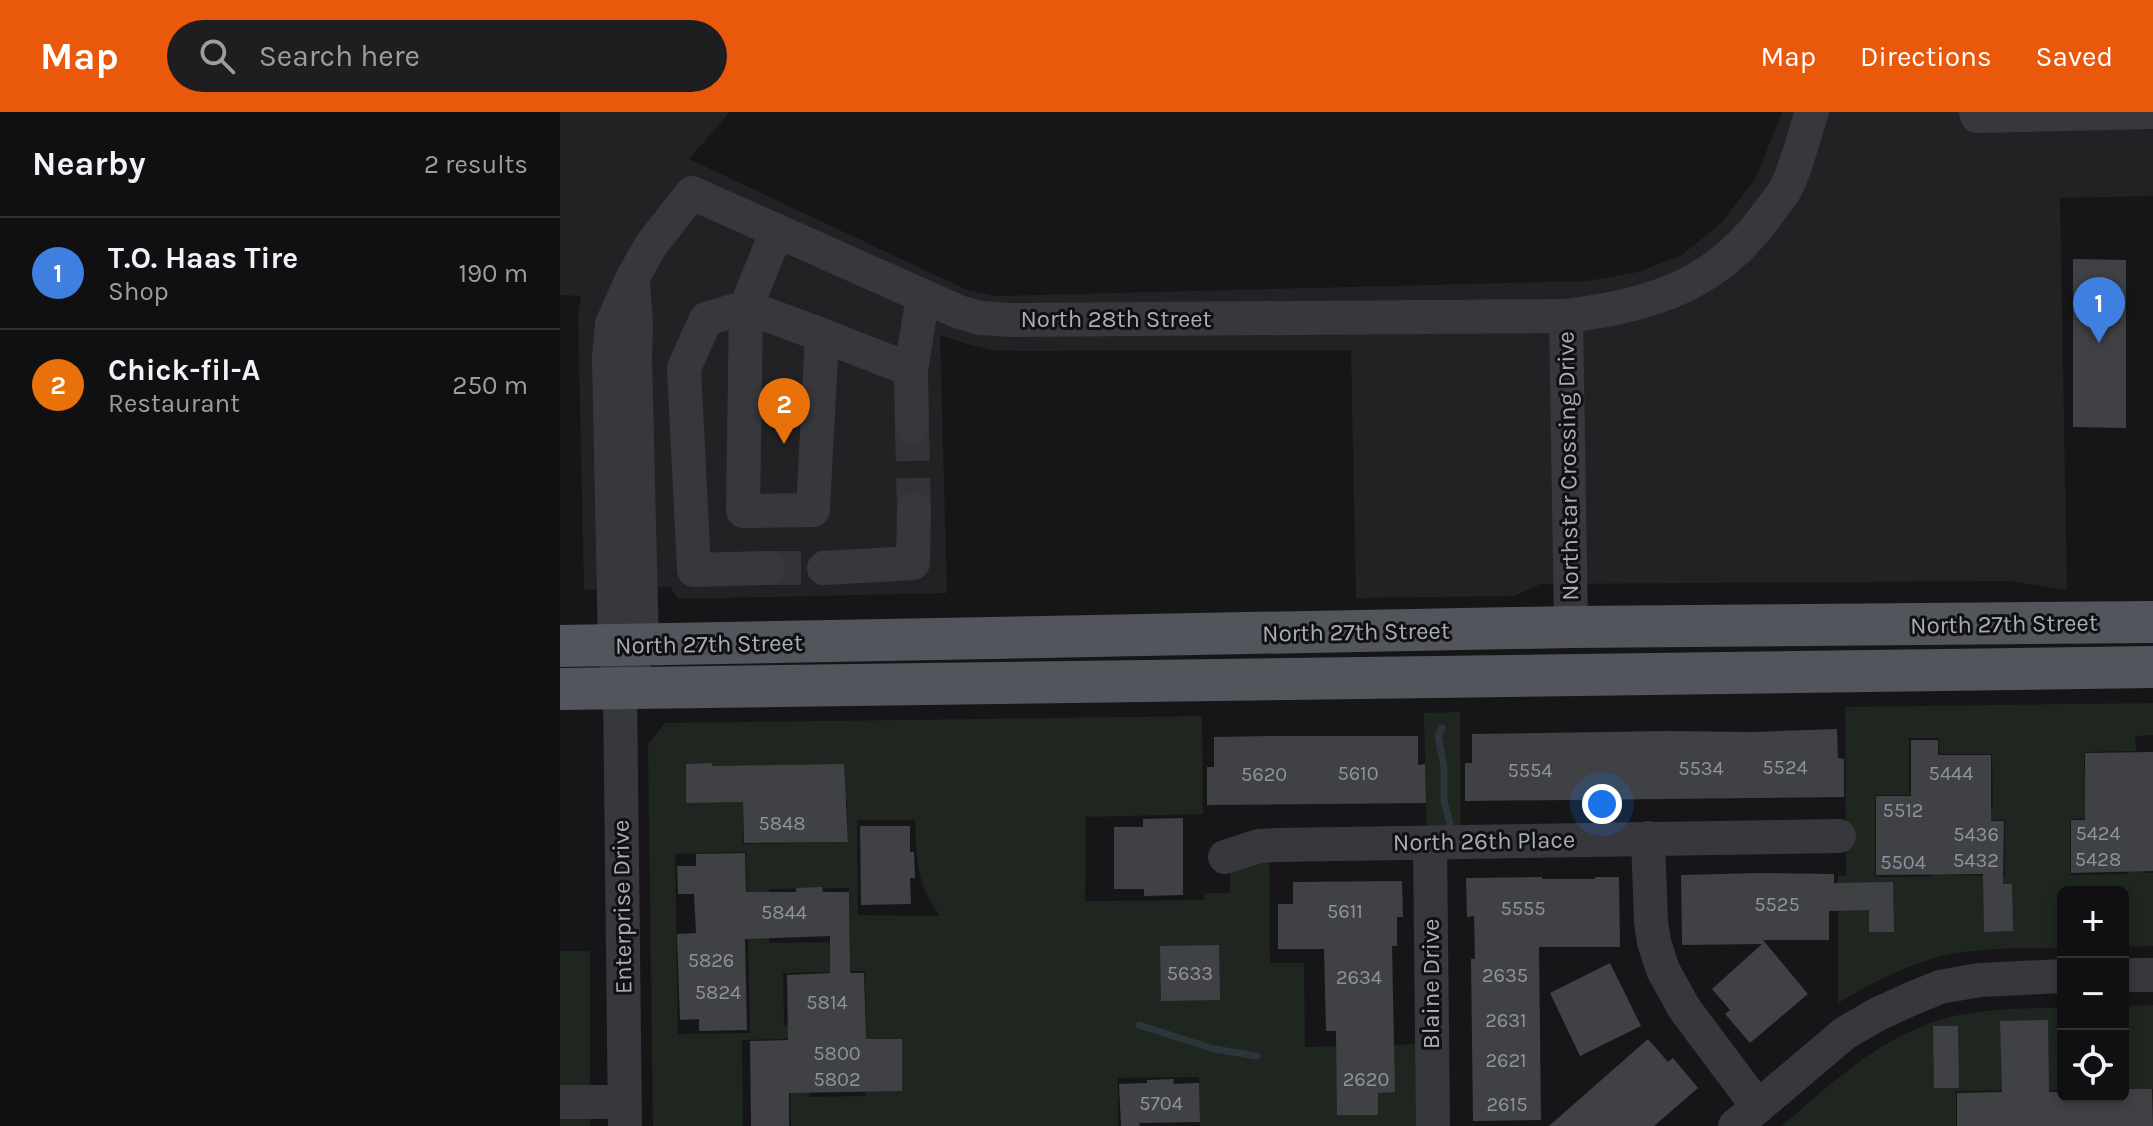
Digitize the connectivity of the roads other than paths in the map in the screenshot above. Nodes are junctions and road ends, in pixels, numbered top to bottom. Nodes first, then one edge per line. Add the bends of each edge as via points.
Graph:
1 (1812, 112) edge
2 (1976, 112) edge
3 (2153, 112) edge
4 (692, 193) joint
5 (777, 231) junction
6 (923, 296) junction
7 (746, 307) junction
8 (1566, 316) junction
9 (822, 335) junction
10 (911, 370) junction
11 (912, 427) tunnel mouth
12 (914, 510) tunnel mouth
13 (743, 511) junction
14 (691, 522) junction
15 (767, 568) tunnel mouth
16 (824, 568) tunnel mouth
17 (2153, 622) edge
18 (1571, 627) junction
19 (560, 646) edge
20 (629, 646) junction
21 (2153, 667) edge
22 (620, 688) junction
23 (560, 689) edge
24 (1839, 836) dead end
25 (1648, 838) junction
26 (1430, 843) junction
27 (1225, 857) dead end
28 (2129, 975) edge
29 (2153, 975) edge
30 (2057, 976) edge
31 (560, 1102) edge
32 (624, 1114) edge
33 (1746, 1116) edge
34 (1433, 1126) edge

1 - 8 street, Northstar Crossing Drive via 1786,188 1752,236 1714,270 1649,301
2 - 3 street
4 - 5 street, North 28th Street
4 - 20 street, Enterprise Drive via 633,277
5 - 6 street, North 28th Street
5 - 7 street
6 - 8 street, North 28th Street via 980,318 1012,320
6 - 10 street
7 - 9 street
7 - 13 street
7 - 14 street via 706,319 684,368
8 - 18 street, Northstar Crossing Drive
9 - 10 street
9 - 13 street via 813,510
10 - 11 street
12 - 16 street via 913,563
13 - 14 street via 732,521
14 - 15 street via 694,570
17 - 18 main road, North 27th Street
18 - 20 main road, North 27th Street
19 - 20 main road, North 27th Street
20 - 22 street, Enterprise Drive
21 - 22 main road, North 27th Street
22 - 23 main road, North 27th Street
22 - 32 street, Enterprise Drive
24 - 25 street, North 26th Place
25 - 26 street, North 26th Place
25 - 33 street via 1651,922 1663,970
26 - 27 street, North 26th Place via 1267,846
26 - 34 street, Blaine Drive
28 - 29 street
30 - 33 street via 1979,980 1920,995 1845,1033
31 - 32 street

